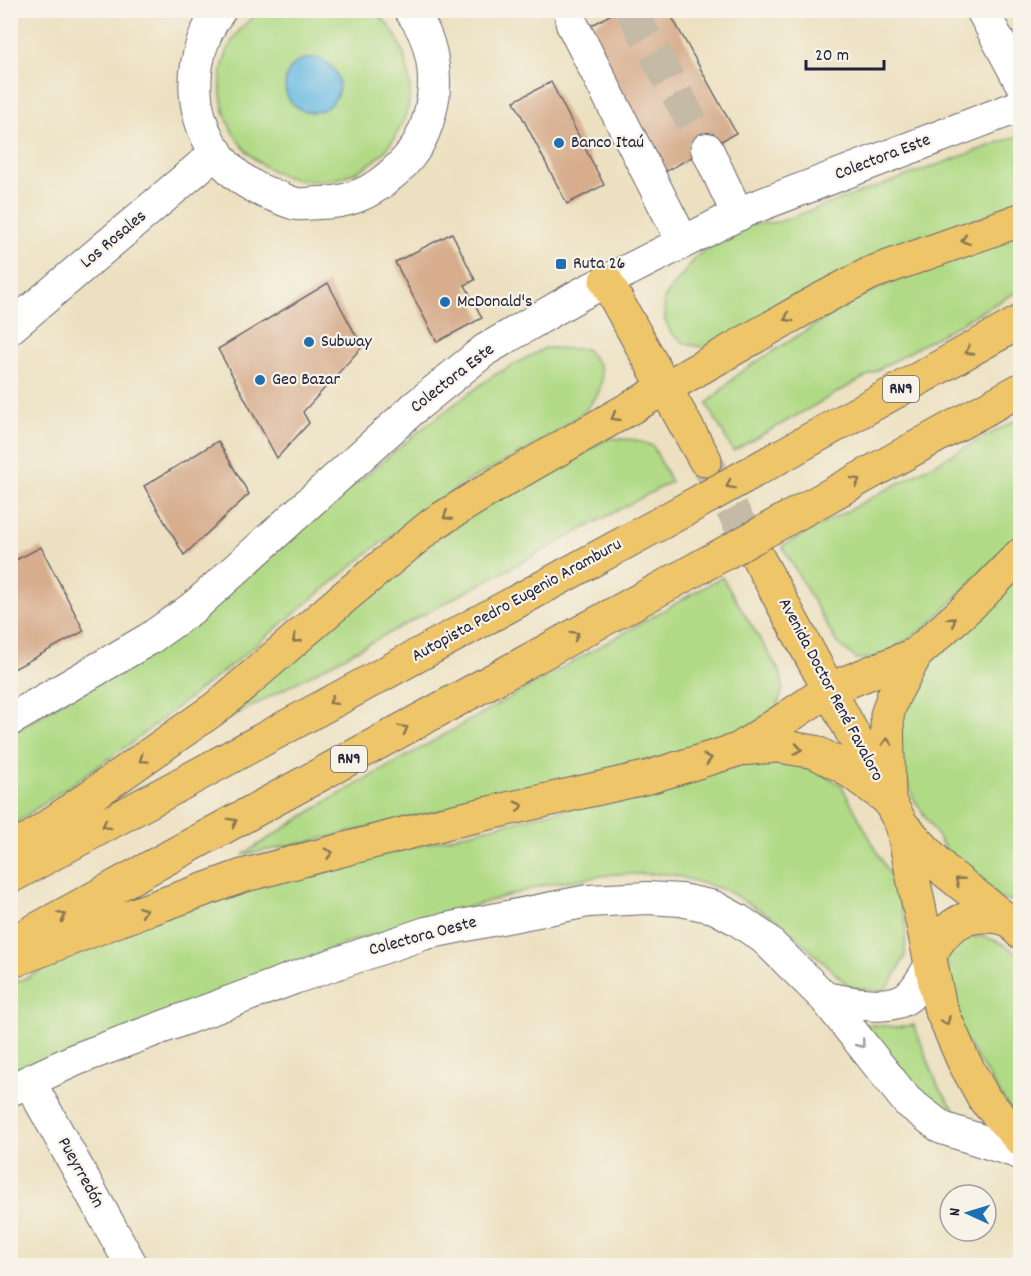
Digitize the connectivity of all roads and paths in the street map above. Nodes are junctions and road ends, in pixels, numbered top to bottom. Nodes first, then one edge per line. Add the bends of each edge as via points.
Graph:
1 (220, 10) edge
2 (570, 10) edge
3 (982, 10) edge
4 (421, 14) edge
5 (1020, 81) edge
6 (1020, 106) edge
7 (707, 149) tunnel mouth
8 (217, 152) junction
9 (738, 214) junction
10 (1020, 220) edge
11 (683, 242) junction
12 (606, 281) junction
13 (1020, 322) edge
14 (10, 328) edge
15 (665, 388) junction
16 (1020, 390) edge
17 (705, 460) tunnel mouth
18 (1020, 555) edge
19 (757, 556) tunnel mouth
20 (916, 654) junction
21 (830, 689) junction
22 (10, 720) edge
23 (740, 749) junction
24 (895, 812) junction
25 (10, 853) edge
26 (10, 877) edge
27 (1014, 924) edge
28 (10, 944) edge
29 (931, 960) junction
30 (10, 962) edge
31 (825, 998) junction
32 (20, 1086) edge
33 (1020, 1139) edge
34 (1020, 1153) edge
35 (132, 1266) edge

1 - 8 street via 208,26 196,62 195,81 195,100 206,137
2 - 11 street via 572,24
3 - 5 street
4 - 8 street via 432,56 435,95 425,133 403,166 372,190 336,203 296,204 259,191 228,168
6 - 9 street, Colectora Este
7 - 9 street
8 - 14 street, Los Rosales
9 - 11 street, Colectora Este
10 -> 15 main road via 871,273
11 - 12 street, Colectora Este
12 - 15 main road
12 - 22 street, Colectora Este via 485,350 415,407 194,607 121,656
13 -> 26 main road, Autopista Pedro Eugenio Aramburu / RN9, bridge via 661,523
15 - 17 main road
15 -> 25 main road via 433,524 217,707
28 -> 16 main road, RN9, bridge
20 -> 18 main road
19 - 21 main road, Avenida Doctor René Favaloro
20 - 21 main road
24 -> 20 main road via 887,715
21 - 23 main road
21 - 24 main road, Avenida Doctor René Favaloro
23 -> 24 main road via 778,746 815,752 844,767
30 -> 23 main road via 242,876 445,823 649,777
27 -> 24 main road, Avenida Doctor René Favaloro via 945,871
24 - 29 main road, Avenida Doctor René Favaloro
27 - 29 main road via 982,915 960,921 937,942
29 - 31 street via 924,977 908,997 886,1005
29 -> 33 main road, Avenida Doctor René Favaloro via 940,1007 963,1060 985,1100
31 - 32 street, Colectora Oeste via 764,938 714,907 648,898 588,901 426,933 392,944 77,1059
31 -> 34 street, Colectora Oeste via 907,1101 942,1128
32 - 35 street, Pueyrredón

